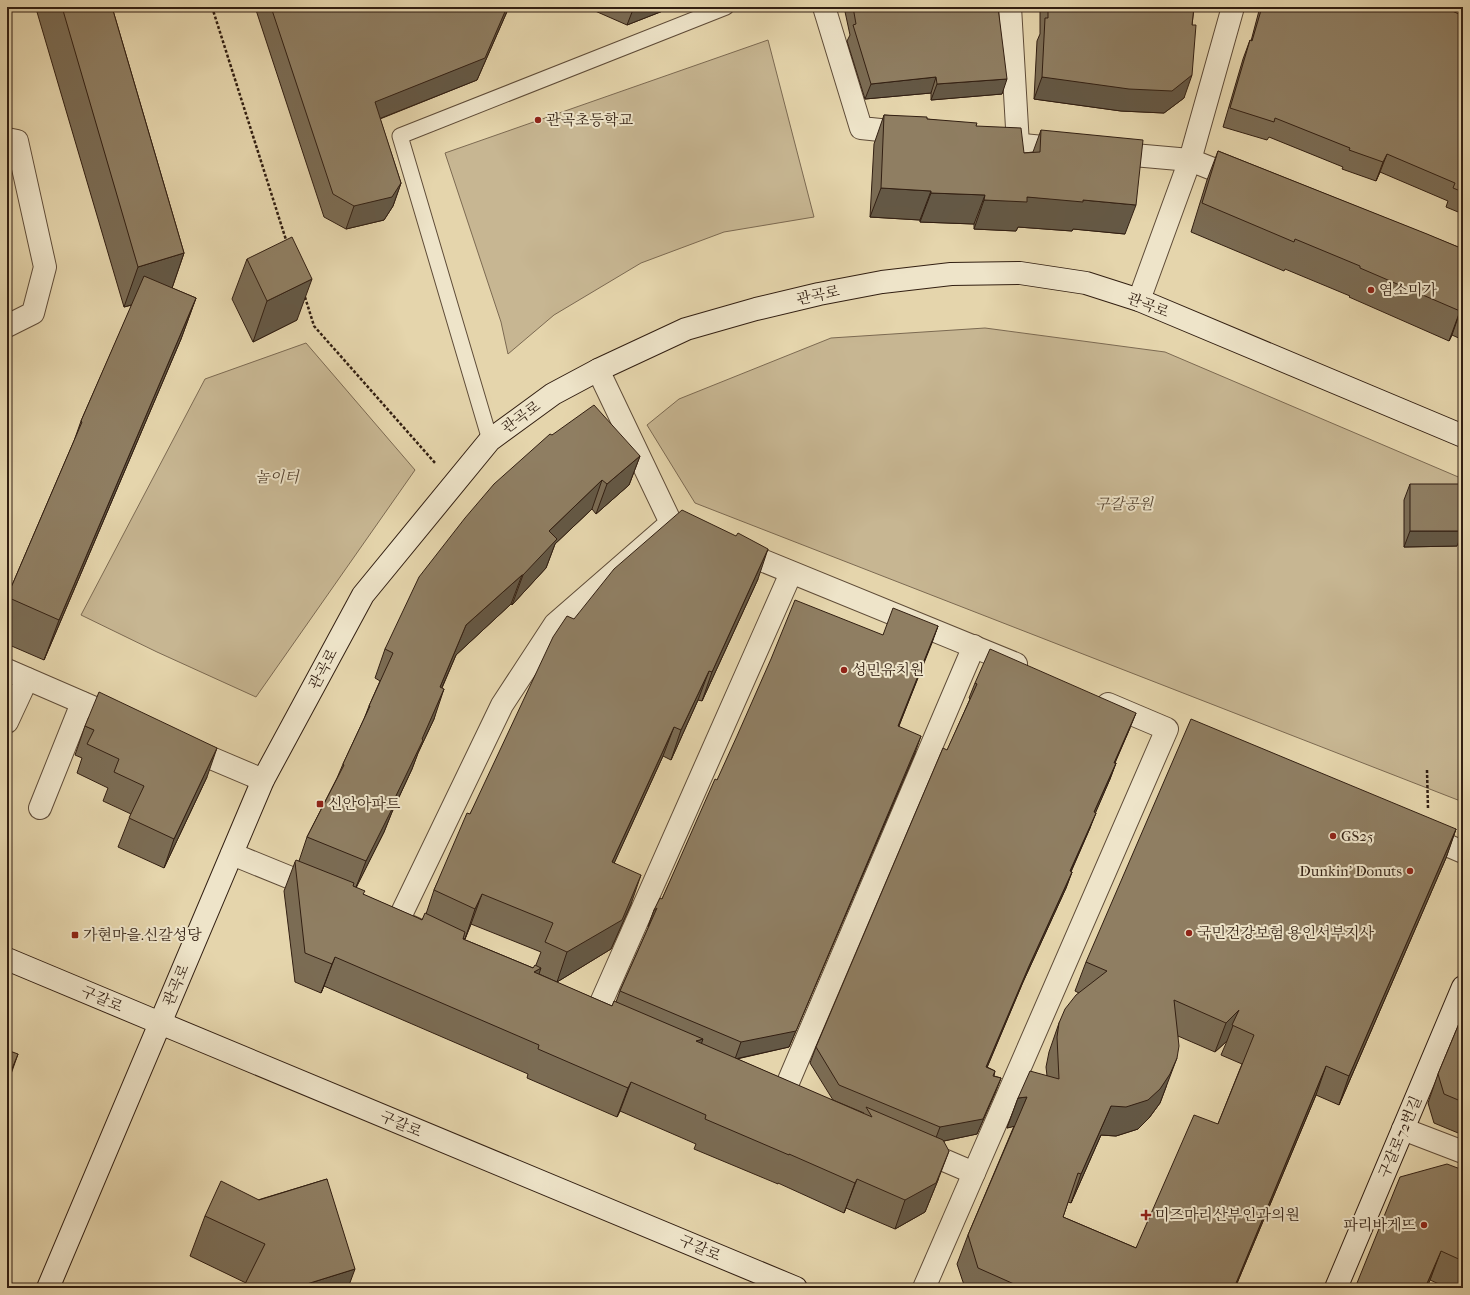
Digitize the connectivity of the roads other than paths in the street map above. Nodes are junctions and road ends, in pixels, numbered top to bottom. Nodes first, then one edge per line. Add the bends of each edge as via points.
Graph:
1 (726, 7) edge
2 (824, 7) edge
3 (1010, 7) edge
4 (1233, 7) edge
5 (1449, 7) edge
6 (1463, 12) edge
7 (932, 136) edge
8 (7, 139) edge
9 (971, 140) edge
10 (1018, 145) junction
11 (1190, 160) junction
12 (1256, 186) edge
13 (1138, 300) junction
14 (7, 326) edge
15 (598, 370) junction
16 (1463, 436) edge
17 (490, 440) junction
18 (671, 523) junction
19 (692, 532) edge
20 (721, 543) edge
21 (792, 573) junction
22 (974, 646) junction
23 (7, 670) edge
24 (1031, 671) edge
25 (27, 679) junction
26 (1088, 695) edge
27 (82, 703) junction
28 (7, 722) edge
29 (140, 728) edge
30 (1167, 729) junction
31 (1189, 738) edge
32 (169, 740) edge
33 (263, 780) junction
34 (40, 808) dead end
35 (1408, 829) edge
36 (1463, 852) edge
37 (232, 854) junction
38 (333, 895) edge
39 (377, 913) edge
40 (398, 922) junction
41 (434, 938) edge
42 (7, 959) edge
43 (1463, 986) edge
44 (575, 1004) edge
45 (160, 1023) junction
46 (784, 1092) edge
47 (1403, 1129) junction
48 (901, 1142) edge
49 (1463, 1152) edge
50 (974, 1173) junction
51 (48, 1288) edge
52 (796, 1288) edge
53 (924, 1288) edge
54 (1336, 1288) edge

1 - 17 lane via 400,136
2 - 7 street via 861,128
3 - 10 street
4 - 11 street
5 - 6 street
8 - 14 street via 16,141 45,267 33,313
9 - 10 street
10 - 11 street
11 - 12 street
11 - 13 street
13 - 15 street, 관곡로 via 1086,283 1020,273 951,274 882,282 756,308 686,329
13 - 16 street, 관곡로
15 - 17 street, 관곡로 via 553,394
15 - 18 street
17 - 33 street, 관곡로 via 363,595
18 - 19 street
18 - 40 street via 555,624 502,705
20 - 21 street
21 - 22 street
21 - 44 street via 604,1017
22 - 24 street
22 - 46 street
23 - 25 street
25 - 27 street
25 - 28 street
26 - 30 street
27 - 29 street
27 - 34 street
30 - 31 street
30 - 50 street
32 - 33 street
33 - 37 street, 관곡로
35 - 36 street
37 - 38 street
37 - 45 street, 관곡로
39 - 40 street
40 - 41 street
42 - 45 street, 구갈로
43 - 47 street, 구갈로72번길
45 - 51 street, 관곡로
45 - 52 street, 구갈로
47 - 49 street
47 - 54 street, 구갈로72번길
48 - 50 street
50 - 53 street

